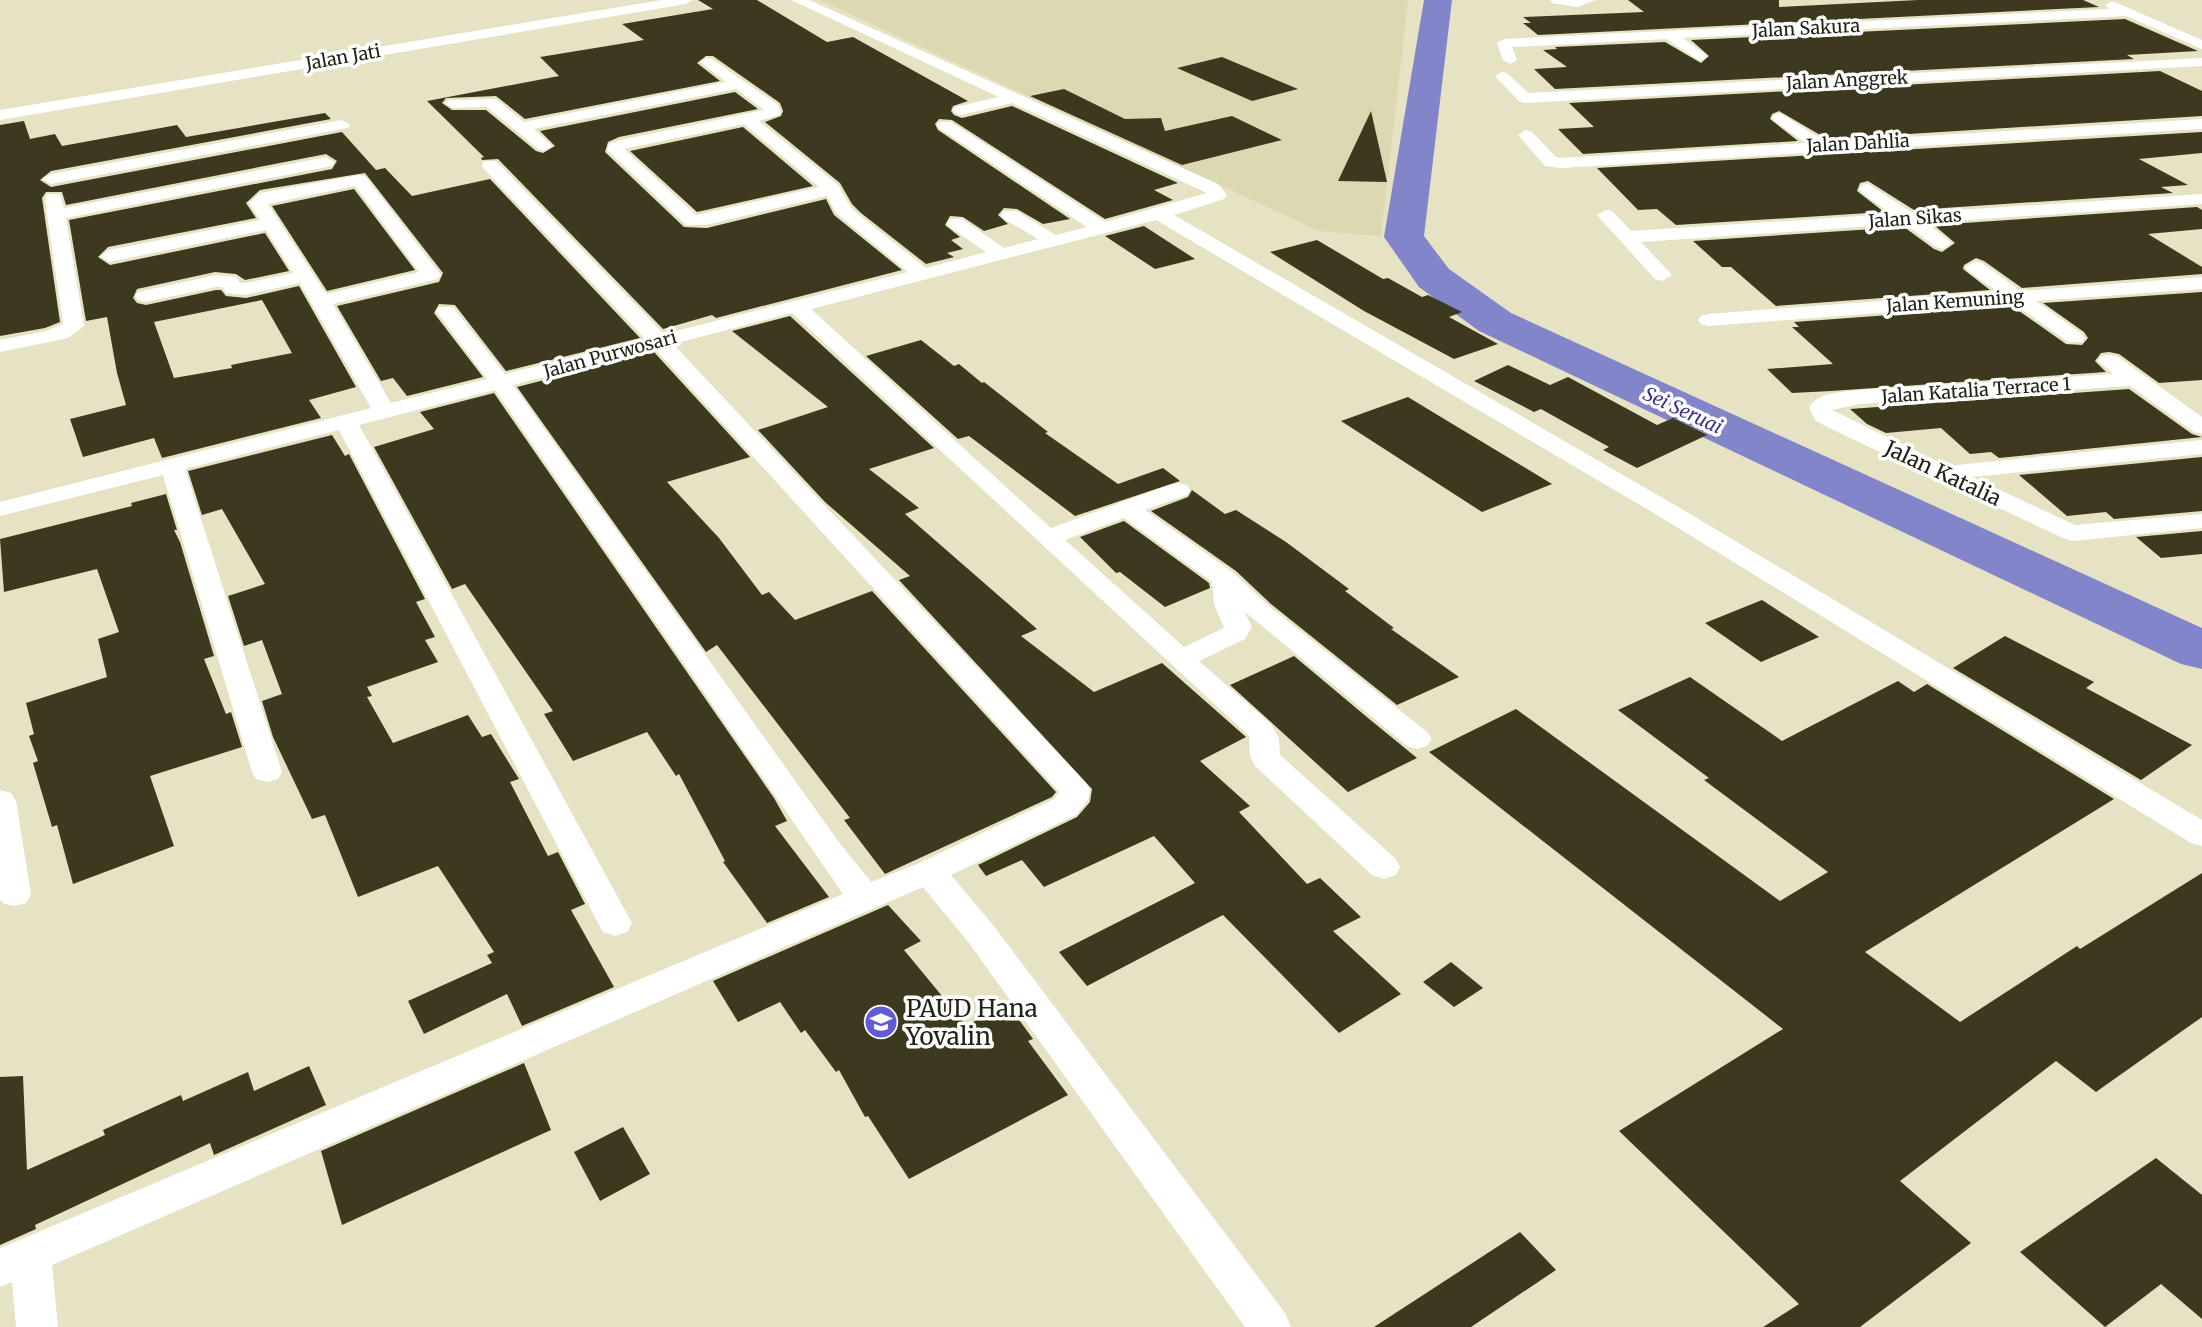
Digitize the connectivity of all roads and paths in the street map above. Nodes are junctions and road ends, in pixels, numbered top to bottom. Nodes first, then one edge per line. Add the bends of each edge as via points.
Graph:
1 (685, 0) edge
2 (798, 0) edge
3 (1557, 0) edge
4 (1589, 0) edge
5 (2100, 0) edge
6 (2127, 12) junction
7 (1669, 35) junction
8 (2202, 45) edge
9 (1700, 57) dead end
10 (1510, 60) dead end
11 (708, 62) dead end
12 (2202, 62) edge
13 (1720, 71) dead end
14 (1502, 76) dead end
15 (739, 84) junction
16 (1741, 85) junction
17 (1014, 98) junction
18 (1524, 98) junction
19 (453, 103) dead end
20 (961, 110) dead end
21 (1539, 112) dead end
22 (0, 115) edge
23 (1780, 118) dead end
24 (747, 119) junction
25 (2202, 124) edge
26 (342, 125) dead end
27 (945, 125) dead end
28 (521, 127) junction
29 (1526, 135) dead end
30 (1820, 145) junction
31 (544, 146) dead end
32 (326, 162) dead end
33 (489, 165) dead end
34 (832, 189) junction
35 (1868, 189) dead end
36 (2202, 199) edge
37 (1159, 214) junction
38 (56, 215) junction
39 (1010, 215) dead end
40 (1606, 215) dead end
41 (1910, 219) junction
42 (273, 223) junction
43 (956, 223) dead end
44 (1103, 229) junction
45 (1627, 237) junction
46 (1054, 241) junction
47 (1943, 243) dead end
48 (1000, 254) junction
49 (109, 256) dead end
50 (1975, 267) dead end
51 (922, 274) junction
52 (1662, 275) dead end
53 (306, 276) junction
54 (2202, 283) edge
55 (145, 296) dead end
56 (2015, 296) junction
57 (321, 301) junction
58 (796, 306) junction
59 (446, 311) dead end
60 (1708, 320) dead end
61 (2075, 338) dead end
62 (659, 341) junction
63 (0, 346) edge
64 (2109, 361) dead end
65 (2134, 379) junction
66 (501, 383) junction
67 (2202, 402) edge
68 (2172, 405) junction
69 (1820, 407) joint
70 (385, 412) junction
71 (346, 422) junction
72 (2202, 427) edge
73 (2202, 447) edge
74 (172, 466) junction
75 (1942, 473) junction
76 (1178, 490) dead end
77 (0, 509) edge
78 (1127, 509) junction
79 (2202, 521) edge
80 (1049, 537) junction
81 (1225, 579) junction
82 (1180, 659) junction
83 (1417, 739) dead end
84 (267, 772) dead end
85 (0, 801) edge
86 (2202, 835) edge
87 (1384, 867) dead end
88 (929, 872) junction
89 (14, 894) dead end
90 (865, 898) junction
91 (615, 923) dead end
92 (15, 1261) edge
93 (37, 1327) edge
94 (1270, 1327) edge

1 - 22 street, Jalan Jati
2 - 17 street
3 - 4 street
5 - 6 street
6 - 7 street, Jalan Sakura
6 - 8 street
7 - 9 street
7 - 10 street, Jalan Sakura via 1504,43
11 - 15 street
12 - 16 street, Jalan Anggrek
13 - 16 street
14 - 18 street
15 - 24 street via 773,112
15 - 28 street
16 - 18 street, Jalan Anggrek
17 - 20 street
17 - 37 street, Jalan Purwosari via 1212,187 1218,195
18 - 21 street
19 - 28 street via 491,102
23 - 30 street
24 - 34 street
24 - 34 street via 626,143 615,150 692,221
25 - 30 street, Jalan Dahlia
26 - 38 street via 49,174
27 - 44 street
28 - 31 street
29 - 30 street, Jalan Dahlia via 1557,163
32 - 38 street
33 - 62 street
34 - 51 street via 842,209
35 - 41 street
36 - 41 street, Jalan Sikas
37 - 44 street, Jalan Purwosari
37 - 86 street via 1671,513
38 - 63 street via 74,326 58,334
39 - 46 street
40 - 45 street
41 - 45 street, Jalan Sikas
41 - 47 street
42 - 49 street
42 - 53 street
42 - 57 street via 258,204 261,199 359,180 431,275
43 - 48 street
44 - 46 street, Jalan Purwosari
45 - 52 street
46 - 48 street, Jalan Purwosari
48 - 51 street, Jalan Purwosari
50 - 56 street
51 - 58 street, Jalan Purwosari
53 - 55 street via 239,290 229,281 216,281
53 - 57 street
54 - 56 street, Jalan Kemuning
56 - 60 street, Jalan Kemuning
56 - 61 street
57 - 70 street
58 - 62 street, Jalan Purwosari
58 - 80 street
59 - 66 street
62 - 66 street, Jalan Purwosari
62 - 88 street via 1075,790 1065,807
64 - 65 street
65 - 68 street
65 - 69 street, Jalan Katalia Terrace 1 via 1859,397
66 - 70 street, Jalan Purwosari
66 - 90 street
67 - 68 street
68 - 72 street
69 - 75 street, Jalan Katalia via 1823,415 1835,422
70 - 71 street, Jalan Purwosari
71 - 74 street, Jalan Purwosari
71 - 91 street
73 - 75 street
74 - 77 street, Jalan Purwosari
74 - 84 street
75 - 79 street, Jalan Katalia via 2072,533
76 - 78 street
78 - 80 street
78 - 81 street
80 - 82 street
81 - 82 street via 1227,604 1238,627
81 - 83 street
82 - 87 street via 1261,731 1266,738 1266,760
85 - 89 street
88 - 90 street
88 - 94 street via 981,934
90 - 92 street
92 - 93 street

